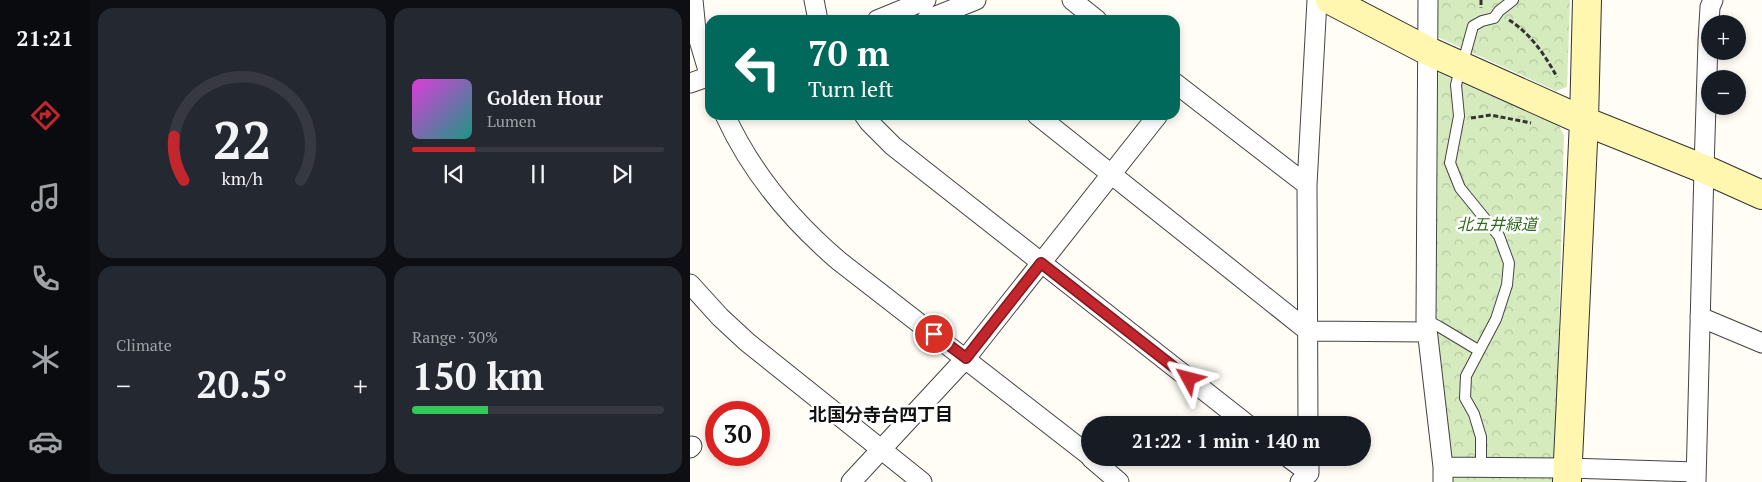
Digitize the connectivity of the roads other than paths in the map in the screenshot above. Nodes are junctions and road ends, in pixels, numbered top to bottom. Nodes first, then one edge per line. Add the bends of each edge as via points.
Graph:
1 (693, 0) edge
2 (814, 0) edge
3 (976, 0) edge
4 (1072, 0) edge
5 (1317, 0) edge
6 (1330, 0) edge
7 (1428, 0) edge
8 (1513, 0) edge
9 (1587, 0) edge
10 (1713, 0) edge
11 (927, 12) edge
12 (817, 15) edge
13 (908, 15) edge
14 (1091, 15) edge
15 (1428, 51) junction
16 (1465, 55) dead end
17 (701, 60) edge
18 (1458, 77) dead end
19 (705, 78) edge
20 (690, 83) edge
21 (1180, 89) edge
22 (727, 120) edge
23 (868, 120) edge
24 (1043, 120) edge
25 (1154, 120) edge
26 (1584, 121) junction
27 (1704, 169) junction
28 (1112, 174) junction
29 (1307, 185) junction
30 (1762, 195) edge
31 (1041, 263) junction
32 (690, 284) edge
33 (1700, 317) junction
34 (1427, 326) junction
35 (1308, 331) junction
36 (1762, 343) edge
37 (1478, 350) junction
38 (966, 358) junction
39 (1236, 416) edge
40 (1308, 416) edge
41 (1081, 449) edge
42 (880, 450) junction
43 (1101, 466) edge
44 (1482, 467) junction
45 (1568, 475) edge
46 (1440, 477) edge
47 (1696, 477) edge
48 (851, 482) edge
49 (922, 482) edge
50 (1120, 482) edge

1 - 17 street
2 - 12 street
3 - 11 street
4 - 14 street
5 - 29 street
6 - 15 street
7 - 15 street
8 - 16 lane via 1494,18 1474,26
9 - 26 street
10 - 27 street via 1708,41
11 - 13 street
15 - 26 street
15 - 34 street
18 - 37 lane via 1458,121 1450,163 1460,188 1499,236 1510,263 1507,286 1496,319
19 - 20 street
21 - 29 street
22 - 38 street via 750,164 816,242
23 - 31 street via 893,146
24 - 28 street
25 - 28 street
26 - 27 street
26 - 45 street
27 - 30 street
27 - 33 street
28 - 31 street
28 - 35 street
29 - 35 street
31 - 38 street
31 - 39 street
32 - 42 street via 747,342
33 - 36 street
33 - 47 street
34 - 35 street
34 - 37 lane via 1438,326
34 - 46 street
35 - 40 street
37 - 44 lane via 1466,376 1465,398 1481,437
38 - 41 street
38 - 42 street
42 - 48 street
42 - 49 street
43 - 50 street
44 - 45 street
44 - 46 street
45 - 47 street

